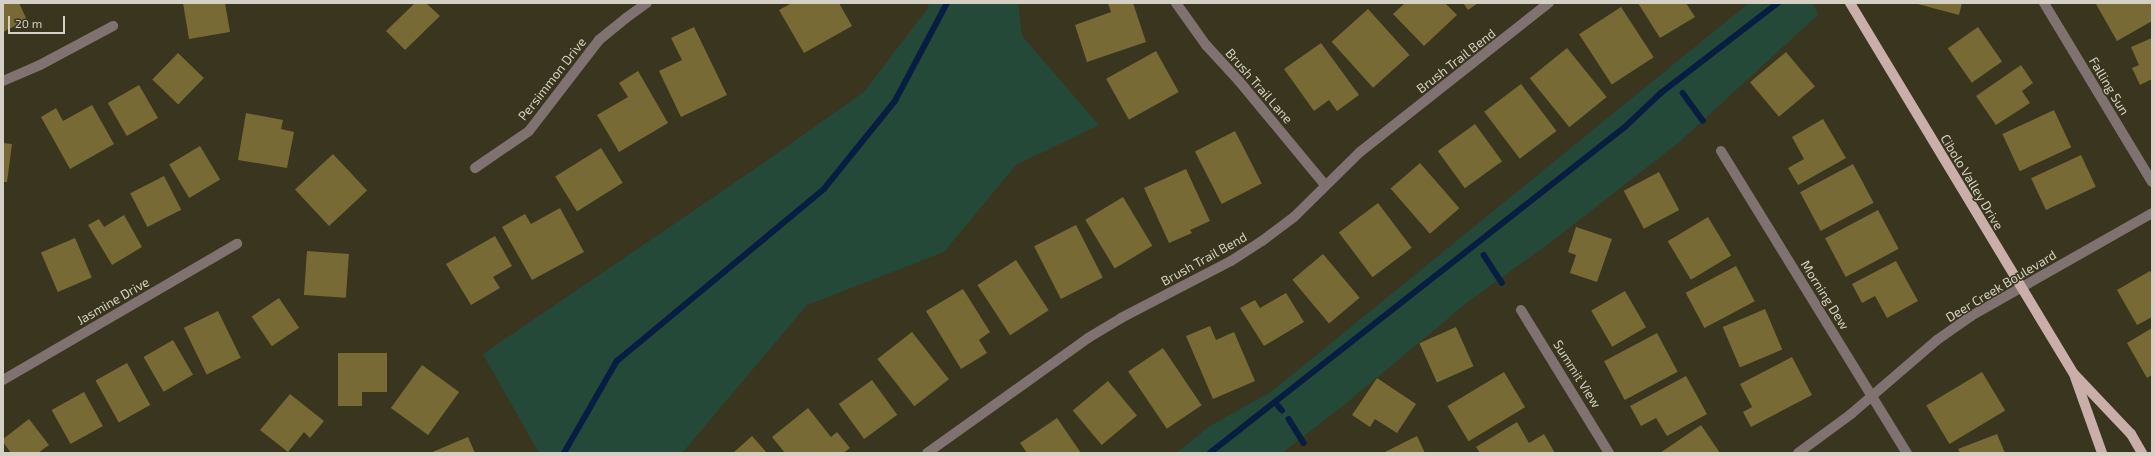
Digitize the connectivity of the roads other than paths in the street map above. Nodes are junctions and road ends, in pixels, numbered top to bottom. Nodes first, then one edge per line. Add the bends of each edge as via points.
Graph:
1 (648, 3) edge
2 (1176, 3) edge
3 (1549, 3) edge
4 (1850, 3) edge
5 (2044, 3) edge
6 (113, 26) dead end
7 (3, 81) edge
8 (1721, 151) dead end
9 (475, 168) dead end
10 (2152, 182) edge
11 (1325, 185) junction
12 (2152, 213) edge
13 (237, 244) dead end
14 (2020, 288) junction
15 (1521, 310) dead end
16 (2074, 374) junction
17 (3, 380) edge
18 (1872, 396) junction
19 (927, 453) edge
20 (1609, 453) edge
21 (1798, 453) edge
22 (1906, 453) edge
23 (2102, 453) edge
24 (2142, 453) edge

1 - 9 street, Persimmon Drive via 599,40 529,131
2 - 11 street, Brush Trail Lane via 1206,45
3 - 11 street, Brush Trail Bend via 1360,152
4 - 14 main road, Cibolo Valley Drive
5 - 10 street, Falling Sun
6 - 7 street via 40,65
8 - 18 street, Morning Dew
11 - 19 street, Brush Trail Bend via 1294,217 1262,241 1231,261 1088,338
12 - 14 street, Deer Creek Boulevard
13 - 17 street, Jasmine Drive
14 - 16 main road, Cibolo Valley Drive
14 - 18 street, Deer Creek Boulevard via 1971,316 1937,340
15 - 20 street, Summit View
16 - 23 main road, Cibolo Valley Drive
16 - 24 main road, Cibolo Valley Drive via 2131,434
18 - 21 street, Deer Creek Boulevard
18 - 22 street, Morning Dew

